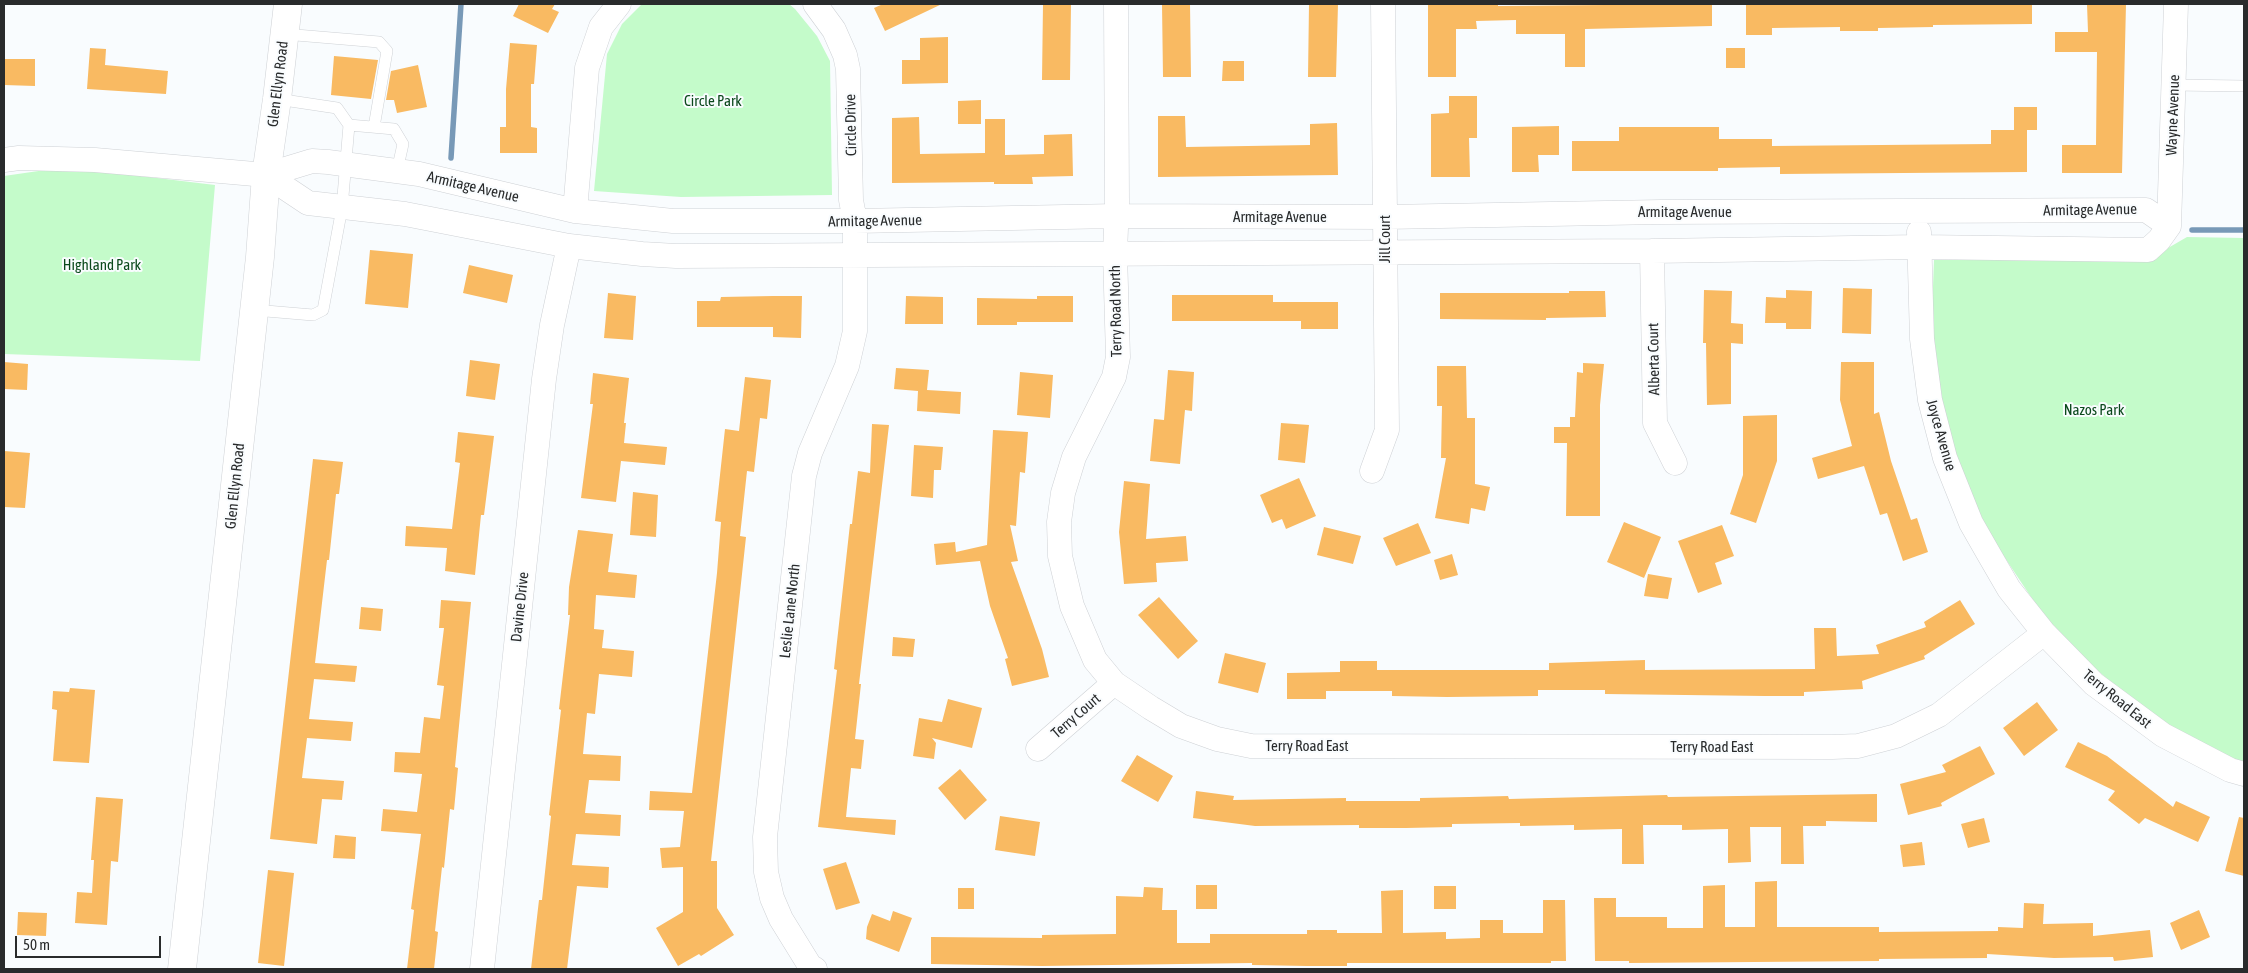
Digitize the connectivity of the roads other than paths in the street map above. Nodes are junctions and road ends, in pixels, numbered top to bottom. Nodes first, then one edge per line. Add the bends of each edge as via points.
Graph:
1 (288, 4) edge
2 (619, 4) edge
3 (815, 4) edge
4 (1116, 4) edge
5 (1384, 4) edge
6 (2176, 4) edge
7 (284, 34) junction
8 (2173, 85) junction
9 (2244, 86) edge
10 (277, 99) junction
11 (349, 125) junction
12 (374, 127) junction
13 (4, 160) edge
14 (346, 164) junction
15 (397, 171) junction
16 (266, 175) junction
17 (342, 208) junction
18 (575, 211) junction
19 (1918, 212) junction
20 (1117, 216) junction
21 (1385, 217) junction
22 (855, 221) junction
23 (2170, 226) junction
24 (569, 246) junction
25 (1920, 247) junction
26 (1652, 251) junction
27 (1385, 252) junction
28 (1115, 253) junction
29 (854, 255) junction
30 (254, 310) junction
31 (1675, 463) dead end
32 (1372, 471) dead end
33 (2044, 633) junction
34 (1114, 683) junction
35 (1038, 749) dead end
36 (2244, 774) edge
37 (810, 968) edge
38 (182, 969) edge
39 (482, 969) edge

1 - 7 street, Glen Ellyn Road
2 - 18 street via 601,26 587,68
3 - 22 street, Circle Drive via 834,30 848,70 851,200
4 - 20 street, Terry Road North
5 - 21 street, Jill Court
6 - 8 street, Wayne Avenue
7 - 10 street, Glen Ellyn Road
7 - 12 lane via 379,42 387,51
8 - 9 lane
8 - 23 street, Wayne Avenue
10 - 11 lane via 337,108
10 - 16 street, Glen Ellyn Road
11 - 12 lane
11 - 14 lane
12 - 15 lane via 394,129 403,144
13 - 16 street, Armitage Avenue via 95,160
14 - 15 street, Armitage Avenue
14 - 16 street, Armitage Avenue via 312,161
14 - 17 lane
15 - 18 street, Armitage Avenue
16 - 17 street, Armitage Avenue via 308,204
16 - 30 street, Glen Ellyn Road
17 - 24 street, Armitage Avenue via 405,214
17 - 30 lane via 323,310 313,315
18 - 22 street, Armitage Avenue via 673,221
19 - 21 street, Armitage Avenue
19 - 23 street, Armitage Avenue via 2146,210
19 - 25 street, Joyce Avenue
20 - 21 street, Armitage Avenue
20 - 22 street, Armitage Avenue
20 - 28 street, Terry Road North
21 - 27 street, Jill Court
22 - 29 street, Circle Drive
23 - 25 street, Armitage Avenue via 2148,250
24 - 29 street, Armitage Avenue via 676,256
24 - 39 street, Davine Drive via 544,380
25 - 26 street, Armitage Avenue
25 - 33 street, Joyce Avenue via 1922,339 1930,400 1945,458 1971,523 2009,589
26 - 27 street, Armitage Avenue
26 - 31 street, Alberta Court via 1655,424
27 - 28 street, Armitage Avenue
27 - 32 street, Jill Court via 1387,430
28 - 29 street, Armitage Avenue
28 - 34 street, Terry Road North via 1118,357 1114,377 1074,457 1063,493 1059,522 1060,556 1072,606 1096,660
29 - 37 street, Leslie Lane North via 853,346 804,476 765,837 766,872 772,898
30 - 38 street, Glen Ellyn Road
33 - 34 street, Terry Road East via 1939,715 1871,744 1832,747 1251,746 1217,740 1181,726
33 - 36 street, Terry Road East via 2094,684 2163,735
34 - 35 street, Terry Court

